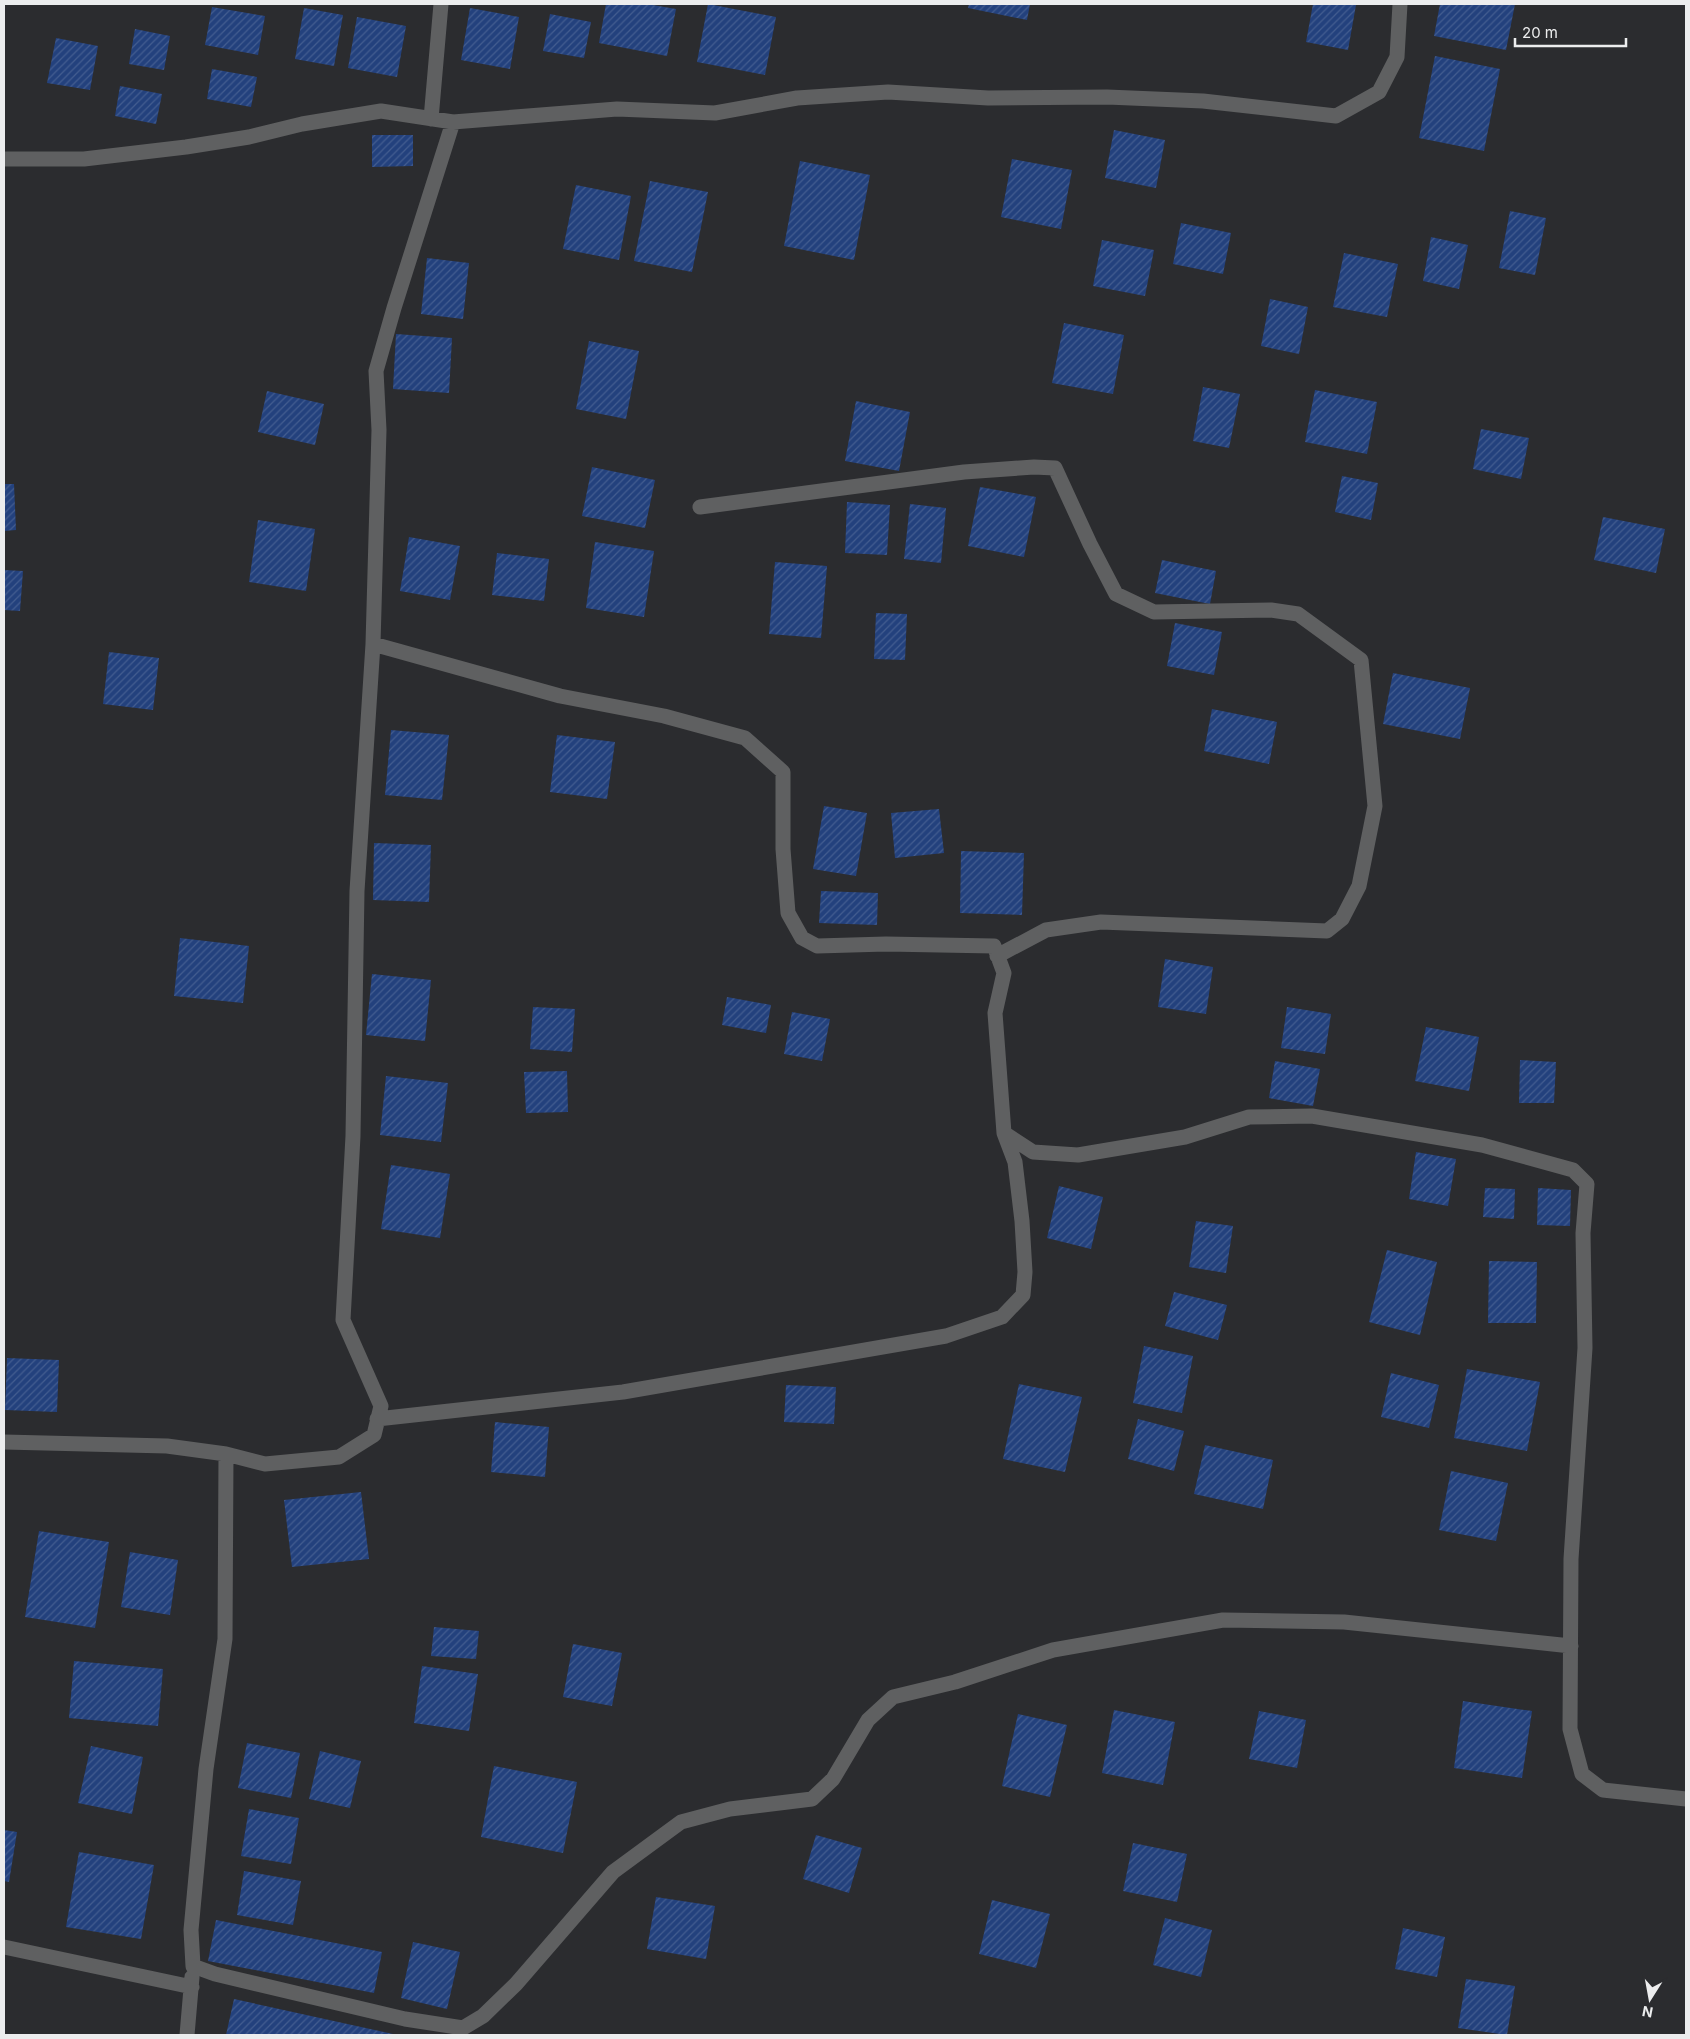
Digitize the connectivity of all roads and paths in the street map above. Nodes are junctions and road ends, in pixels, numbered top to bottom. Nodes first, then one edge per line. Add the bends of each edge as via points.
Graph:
1 (440, 4) edge
2 (1400, 4) edge
3 (431, 119) junction
4 (453, 122) junction
5 (4, 159) edge
6 (700, 507) dead end
7 (373, 644) junction
8 (998, 956) junction
9 (1004, 1133) junction
10 (378, 1419) junction
11 (4, 1442) edge
12 (226, 1454) junction
13 (1571, 1646) junction
14 (1686, 1799) edge
15 (4, 1947) edge
16 (193, 1966) junction
17 (192, 1987) junction
18 (187, 2035) edge

1 - 3 street
2 - 4 street via 1397,57 1379,92 1336,116 1203,101 1107,97 988,98 888,92 797,98 715,113 617,109
3 - 4 street
3 - 5 street via 381,111 186,147 84,159
4 - 7 street via 376,371 378,430
6 - 8 street via 964,472 1056,468 1116,594 1154,612 1271,610 1298,614 1361,660 1375,806 1359,886 1342,920 1326,931 1101,922 1046,930
7 - 8 street via 560,696 664,716 745,738 783,772 783,849 788,913 802,938 817,946 994,946
7 - 10 street via 357,891 352,1136 343,1320 380,1406
8 - 9 street via 1004,972 995,1013
9 - 10 street via 1015,1162 1025,1272 1023,1294 1002,1317 946,1336 622,1392
9 - 13 street via 1033,1152 1078,1155 1185,1136 1249,1117 1312,1116 1482,1146 1573,1170 1587,1184 1583,1233 1585,1348 1571,1559
10 - 12 street via 374,1435 339,1457 265,1464
11 - 12 street via 167,1446
12 - 16 street via 225,1639 206,1769 191,1930
13 - 14 street via 1570,1730 1582,1774 1603,1790
13 - 16 street via 1344,1622 1223,1620 1053,1650 955,1682 893,1697 868,1720 833,1779 812,1799 730,1809 681,1822 613,1872 516,1984 483,2016 463,2028 405,2019
15 - 17 street
16 - 17 street
17 - 18 street

